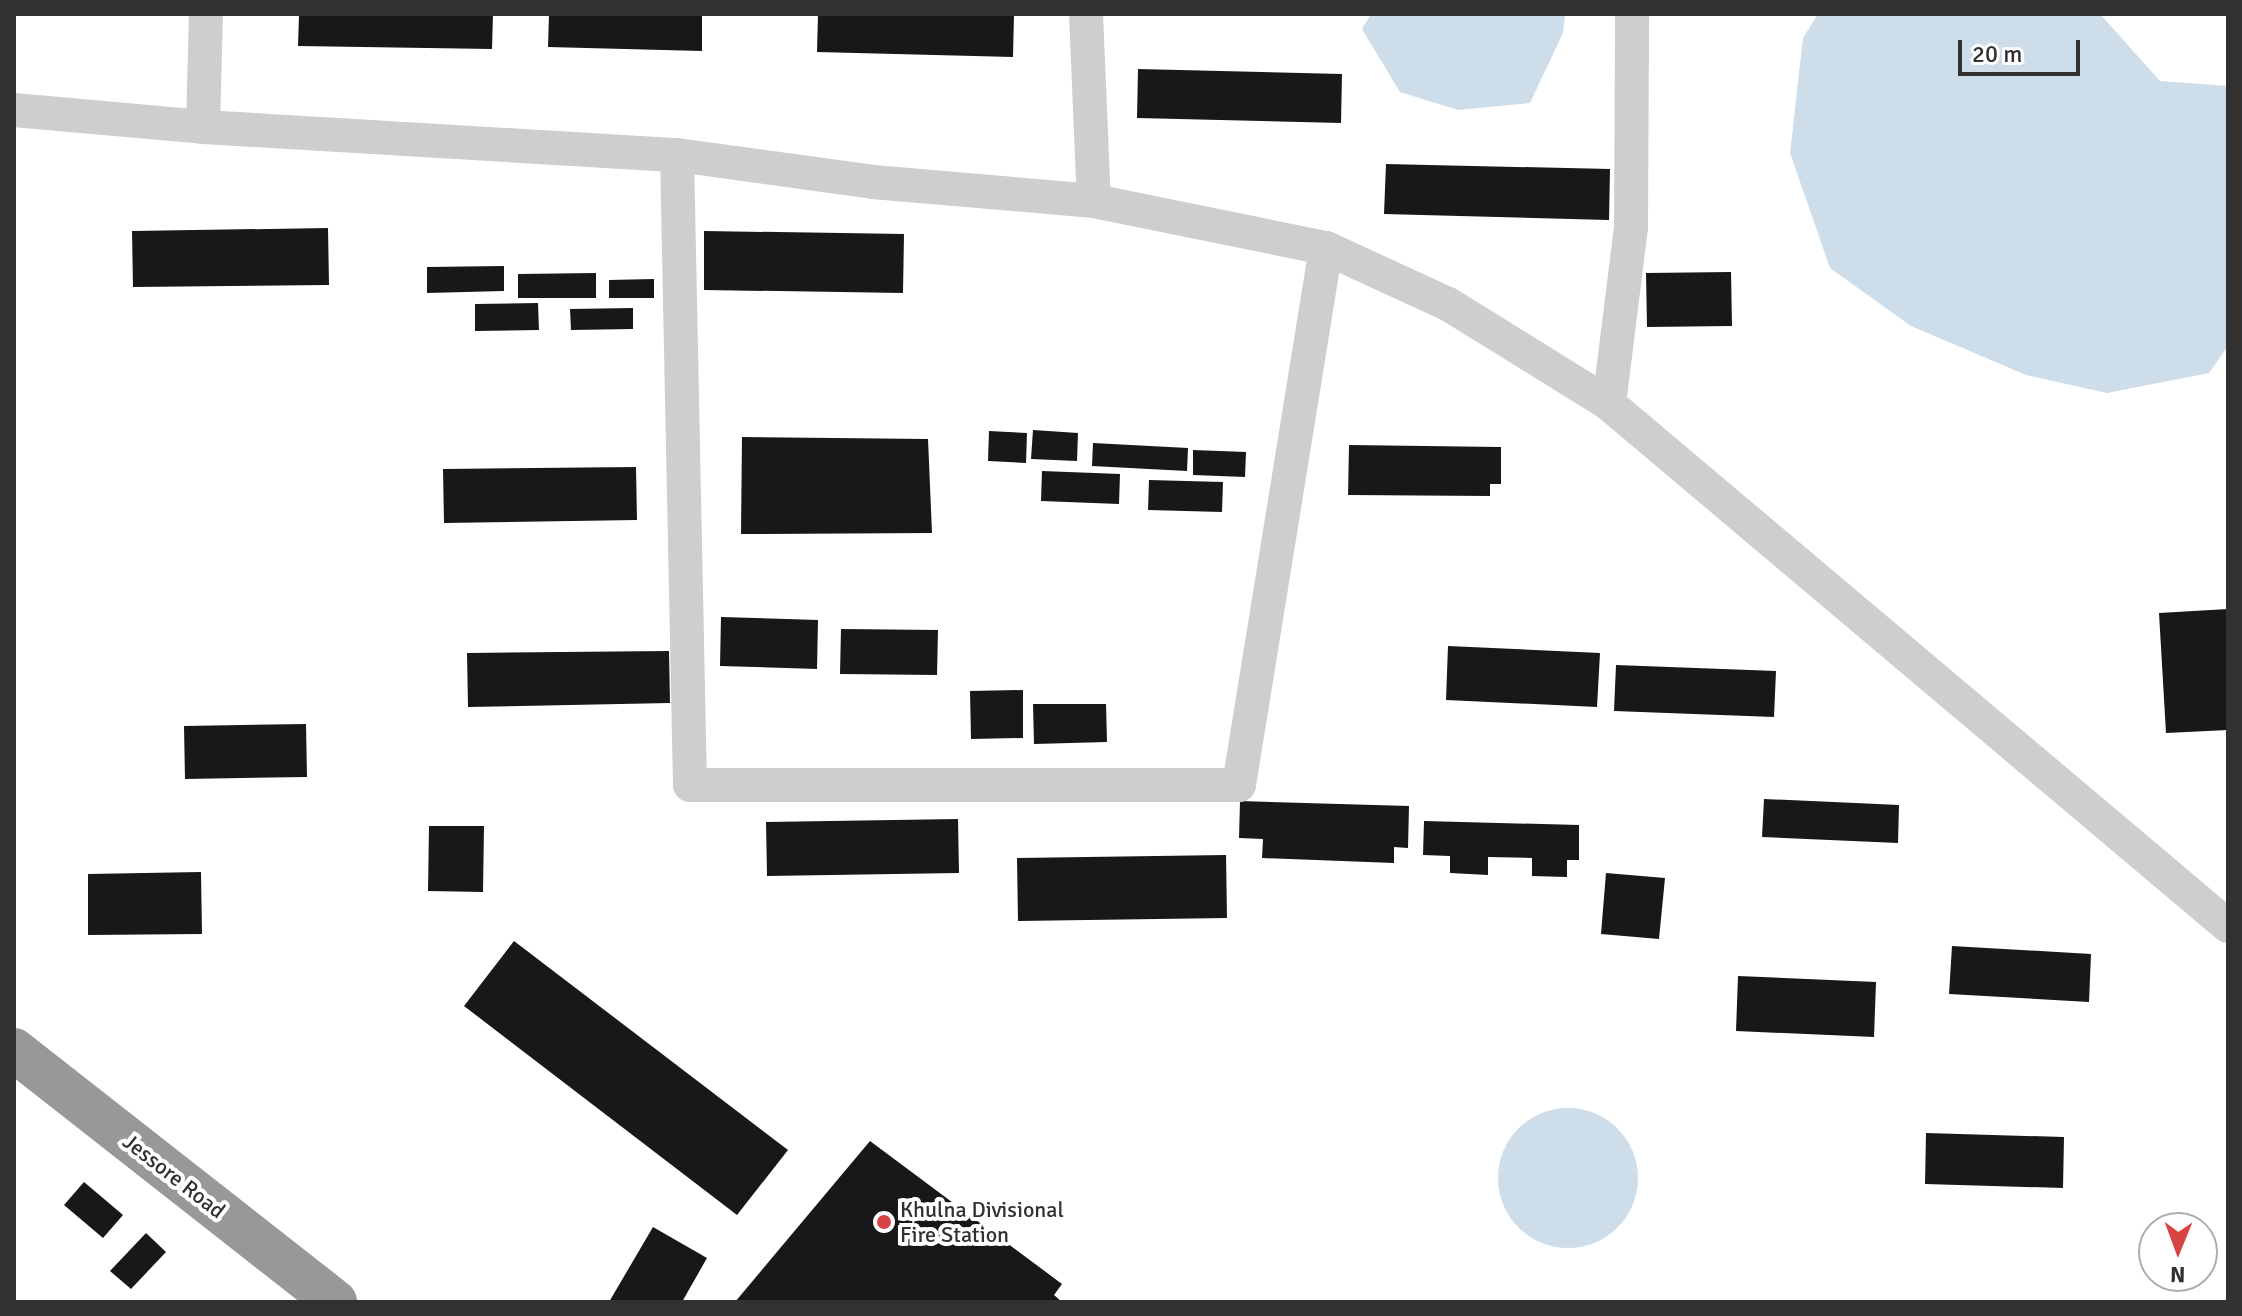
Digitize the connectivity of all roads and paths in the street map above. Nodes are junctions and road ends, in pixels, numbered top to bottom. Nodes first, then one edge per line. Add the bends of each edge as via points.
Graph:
1 (206, 14) edge
2 (1086, 14) edge
3 (1632, 14) edge
4 (14, 110) edge
5 (203, 127) junction
6 (677, 155) junction
7 (1094, 201) junction
8 (1326, 248) junction
9 (1609, 404) junction
10 (2228, 926) edge
11 (14, 1050) edge
12 (335, 1302) edge

1 - 5 street
2 - 7 street
3 - 9 street via 1631,227
4 - 5 street
5 - 6 street
6 - 7 street via 873,182
6 - 8 street via 690,785 1239,785
7 - 8 street
8 - 9 street via 1448,304
9 - 10 street
11 - 12 highway, Jessore Road

